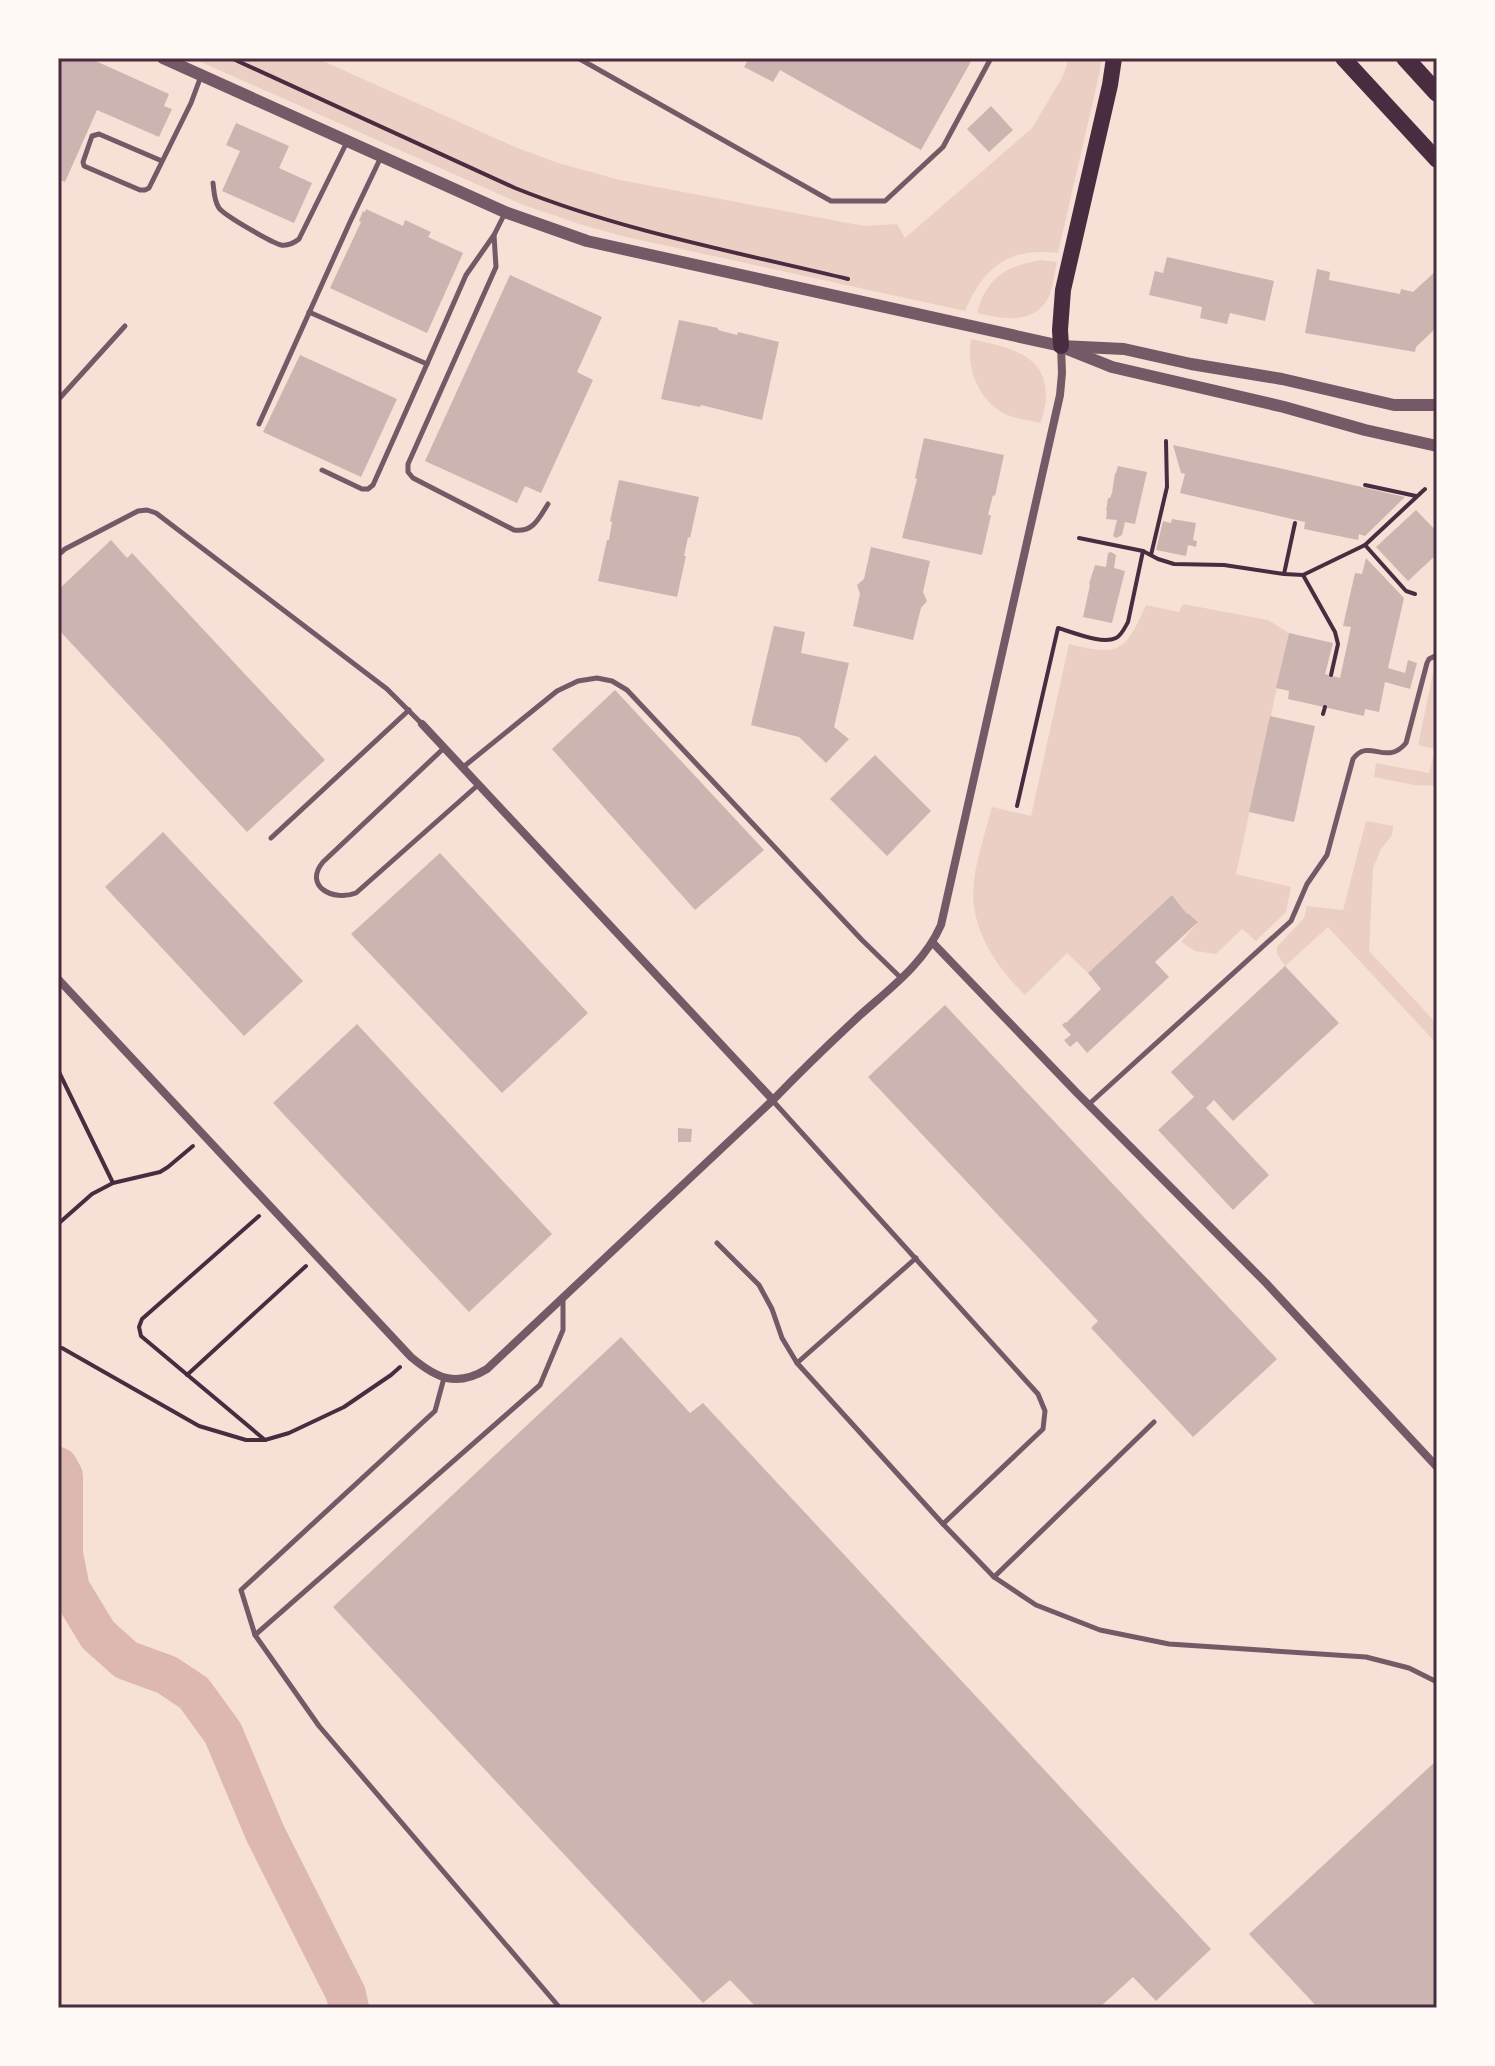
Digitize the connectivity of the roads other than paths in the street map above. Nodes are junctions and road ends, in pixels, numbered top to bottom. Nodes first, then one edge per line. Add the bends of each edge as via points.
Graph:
1 (163, 58) edge
2 (578, 58) edge
3 (991, 58) edge
4 (1114, 58) edge
5 (1343, 58) edge
6 (1405, 58) edge
7 (201, 75) junction
8 (1437, 93) edge
9 (347, 141) junction
10 (381, 156) junction
11 (1437, 160) edge
12 (162, 161) junction
13 (213, 183) dead end
14 (505, 212) junction
15 (494, 235) junction
16 (309, 312) junction
17 (125, 326) dead end
18 (1061, 346) junction
19 (427, 364) junction
20 (58, 400) edge
21 (1437, 405) edge
22 (259, 424) dead end
23 (1437, 446) edge
24 (322, 470) dead end
25 (548, 504) dead end
26 (58, 555) edge
27 (1437, 655) edge
28 (409, 710) junction
29 (422, 724) joint
30 (444, 748) junction
31 (462, 768) junction
32 (478, 785) junction
33 (271, 838) dead end
34 (933, 943) junction
35 (901, 978) junction
36 (58, 979) edge
37 (773, 1100) junction
38 (1088, 1105) junction
39 (717, 1243) dead end
40 (916, 1258) junction
41 (563, 1296) junction
42 (797, 1363) junction
43 (444, 1378) junction
44 (1154, 1422) dead end
45 (1437, 1467) edge
46 (943, 1524) junction
47 (994, 1577) junction
48 (255, 1635) junction
49 (1437, 1682) edge
50 (560, 2008) edge

1 - 7 street
2 - 3 lane via 831,201 885,201 943,147
4 - 18 main road via 1063,290
5 - 11 main road
6 - 8 highway
7 - 9 street
7 - 12 lane
9 - 10 street
9 - 13 lane via 293,244 282,245 229,217 219,208
10 - 14 street
10 - 16 lane
12 - 12 lane via 145,190 83,162 95,134
14 - 15 lane
14 - 18 street via 619,248
15 - 19 lane via 466,275
15 - 25 lane via 496,267 408,472 514,530 531,528
16 - 19 lane
16 - 22 lane
17 - 20 lane
18 - 21 street via 1124,349 1394,405
18 - 23 street via 1112,367
18 - 34 street via 1055,418
19 - 24 lane via 373,485 362,489
26 - 28 lane via 138,511 156,513
27 - 38 lane via 1427,663 1406,743 1398,752 1366,750 1353,759 1327,855 1291,921
28 - 29 lane
28 - 33 lane
29 - 30 street
30 - 31 street
30 - 32 lane via 323,862 317,869 320,886 339,897 356,893
31 - 32 street
31 - 35 lane via 557,691 578,681 612,681 627,690
32 - 37 street
34 - 35 street
34 - 38 street
35 - 37 street
36 - 43 street via 411,1357
37 - 40 lane
37 - 41 street
38 - 45 street via 1266,1283
39 - 42 lane via 759,1285
40 - 42 lane
40 - 46 lane via 1038,1394 1045,1411 1043,1429
41 - 43 street via 487,1369 466,1378
41 - 48 lane via 563,1330 540,1385
42 - 46 lane
43 - 48 lane via 435,1411 241,1590
44 - 47 lane
46 - 47 lane
47 - 49 lane via 1036,1605 1100,1630 1169,1644 1366,1657
48 - 50 lane via 319,1726

